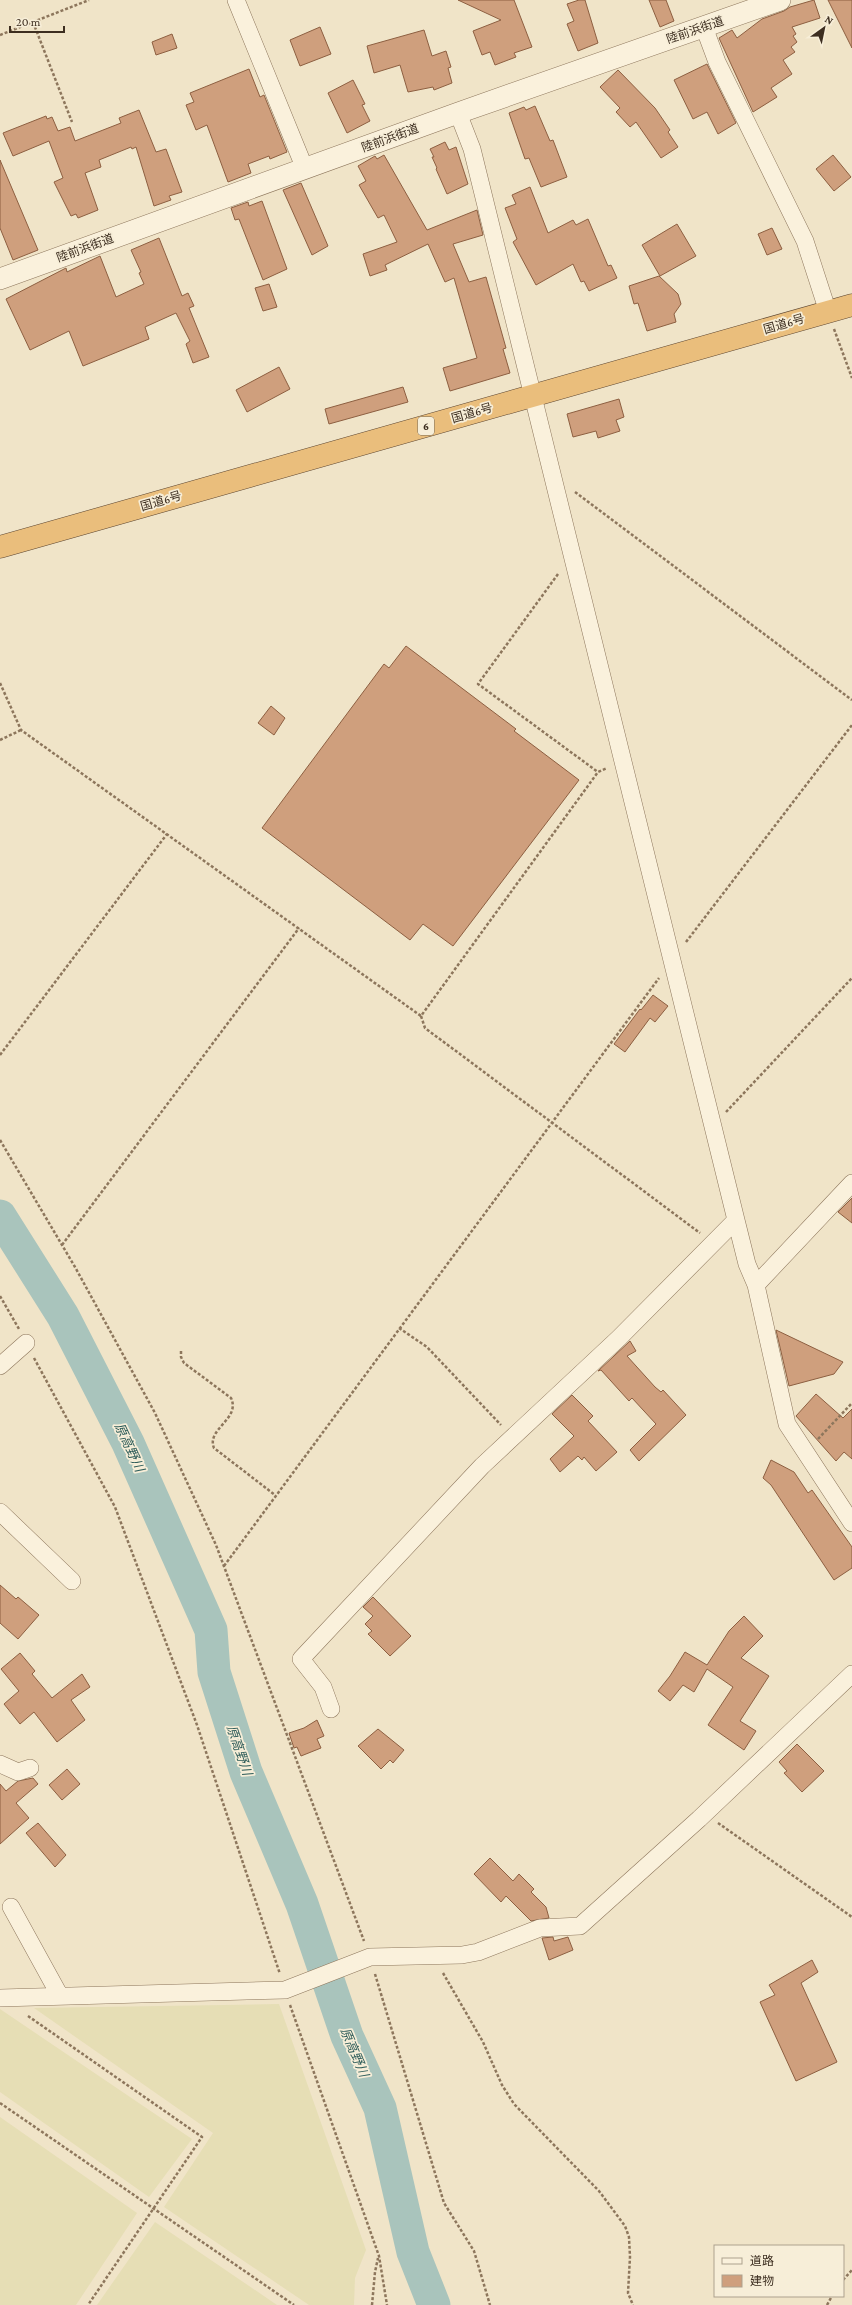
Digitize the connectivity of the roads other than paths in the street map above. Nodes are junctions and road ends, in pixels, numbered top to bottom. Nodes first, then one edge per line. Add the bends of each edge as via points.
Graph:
1 (236, 0) edge
2 (780, 0) edge
3 (704, 27) junction
4 (458, 113) junction
5 (305, 168) junction
6 (0, 279) edge
7 (852, 305) edge
8 (828, 312) junction
9 (533, 396) junction
10 (0, 547) edge
11 (852, 1183) edge
12 (736, 1220) junction
13 (756, 1285) junction
14 (26, 1343) road end
15 (0, 1366) edge
16 (0, 1512) edge
17 (852, 1523) edge
18 (72, 1581) dead end
19 (852, 1674) edge
20 (331, 1709) dead end
21 (0, 1764) edge
22 (30, 1768) dead end
23 (11, 1907) dead end
24 (60, 1996) junction
25 (1, 1998) edge

1 - 5 street
2 - 3 street, 陸前浜街道
3 - 4 street, 陸前浜街道
3 - 8 street via 717,62 805,241
4 - 5 street, 陸前浜街道
4 - 9 street via 472,149
5 - 6 street, 陸前浜街道
7 - 8 highway, 国道6号 / 6
8 - 9 highway, 国道6号 / 6
9 - 10 highway, 国道6号 / 6
9 - 12 street
11 - 13 street
12 - 13 street via 747,1264
12 - 20 street via 619,1338 482,1466 301,1659 323,1687
13 - 17 street via 788,1424
14 - 15 street
16 - 18 street
19 - 24 street via 705,1814 580,1926 540,1928 478,1952 462,1955 370,1957 285,1990
21 - 22 street via 18,1772
23 - 24 street
24 - 25 street

